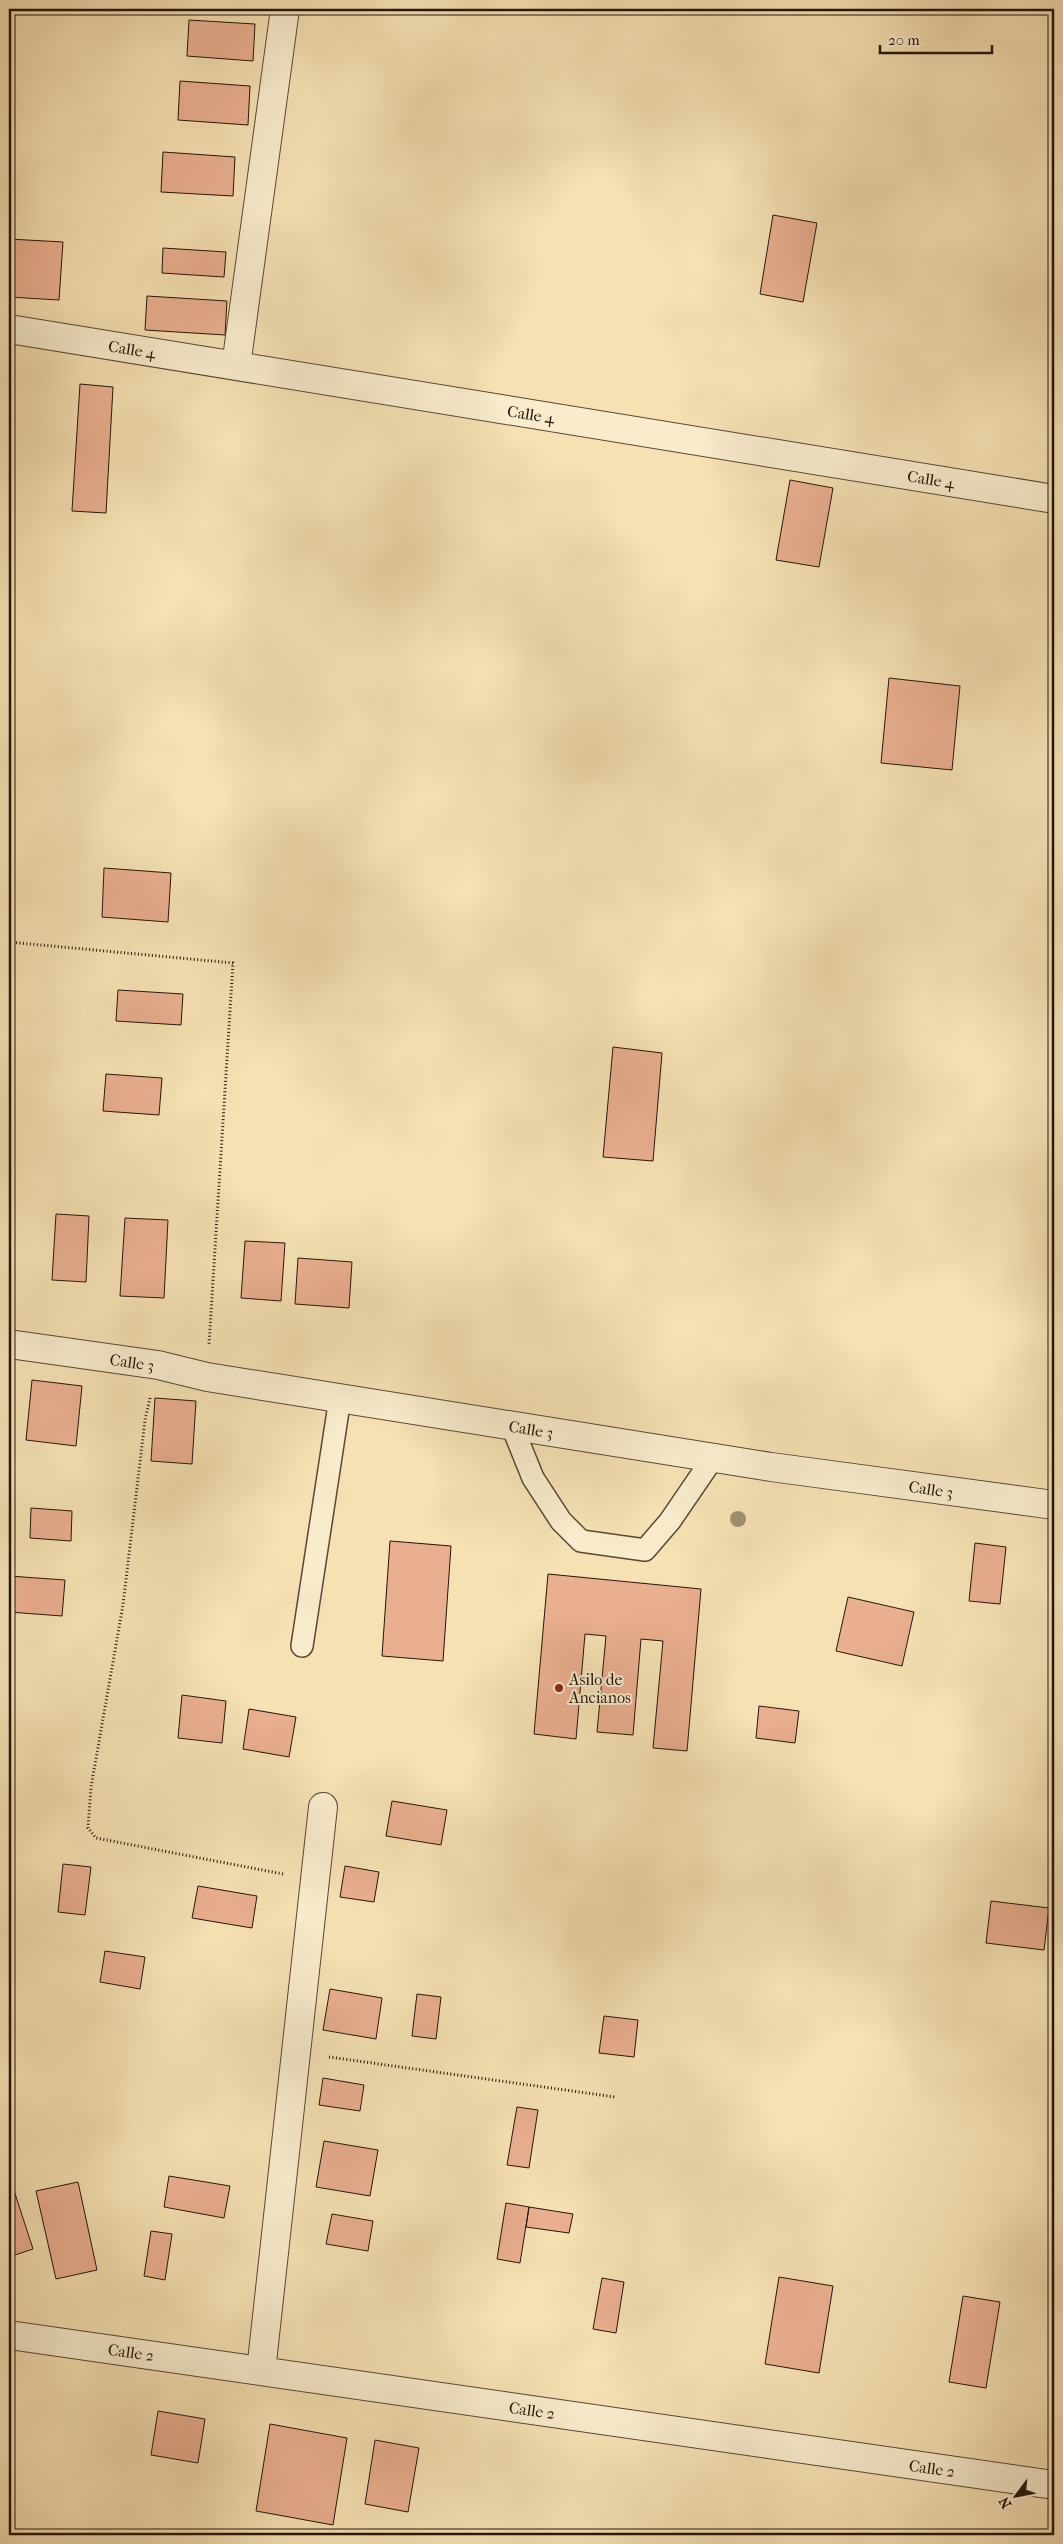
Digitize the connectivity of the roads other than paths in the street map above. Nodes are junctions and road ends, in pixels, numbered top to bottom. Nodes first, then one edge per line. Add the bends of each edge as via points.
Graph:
1 (285, 9) edge
2 (9, 329) edge
3 (236, 366) junction
4 (1054, 499) edge
5 (9, 1344) edge
6 (340, 1398) junction
7 (512, 1426) junction
8 (714, 1458) junction
9 (1054, 1505) edge
10 (302, 1646) dead end
11 (323, 1807) dead end
12 (9, 2335) edge
13 (261, 2371) junction
14 (1054, 2485) edge

1 - 3 street
2 - 3 street, Calle 4
3 - 4 street, Calle 4
5 - 6 street, Calle 3 via 158,1365 207,1377
6 - 7 street, Calle 3
6 - 10 lane
7 - 8 street, Calle 3
7 - 8 lane via 533,1478 562,1521 581,1541 645,1550 670,1521
8 - 9 street, Calle 3
11 - 13 street
12 - 13 street, Calle 2
13 - 14 street, Calle 2

